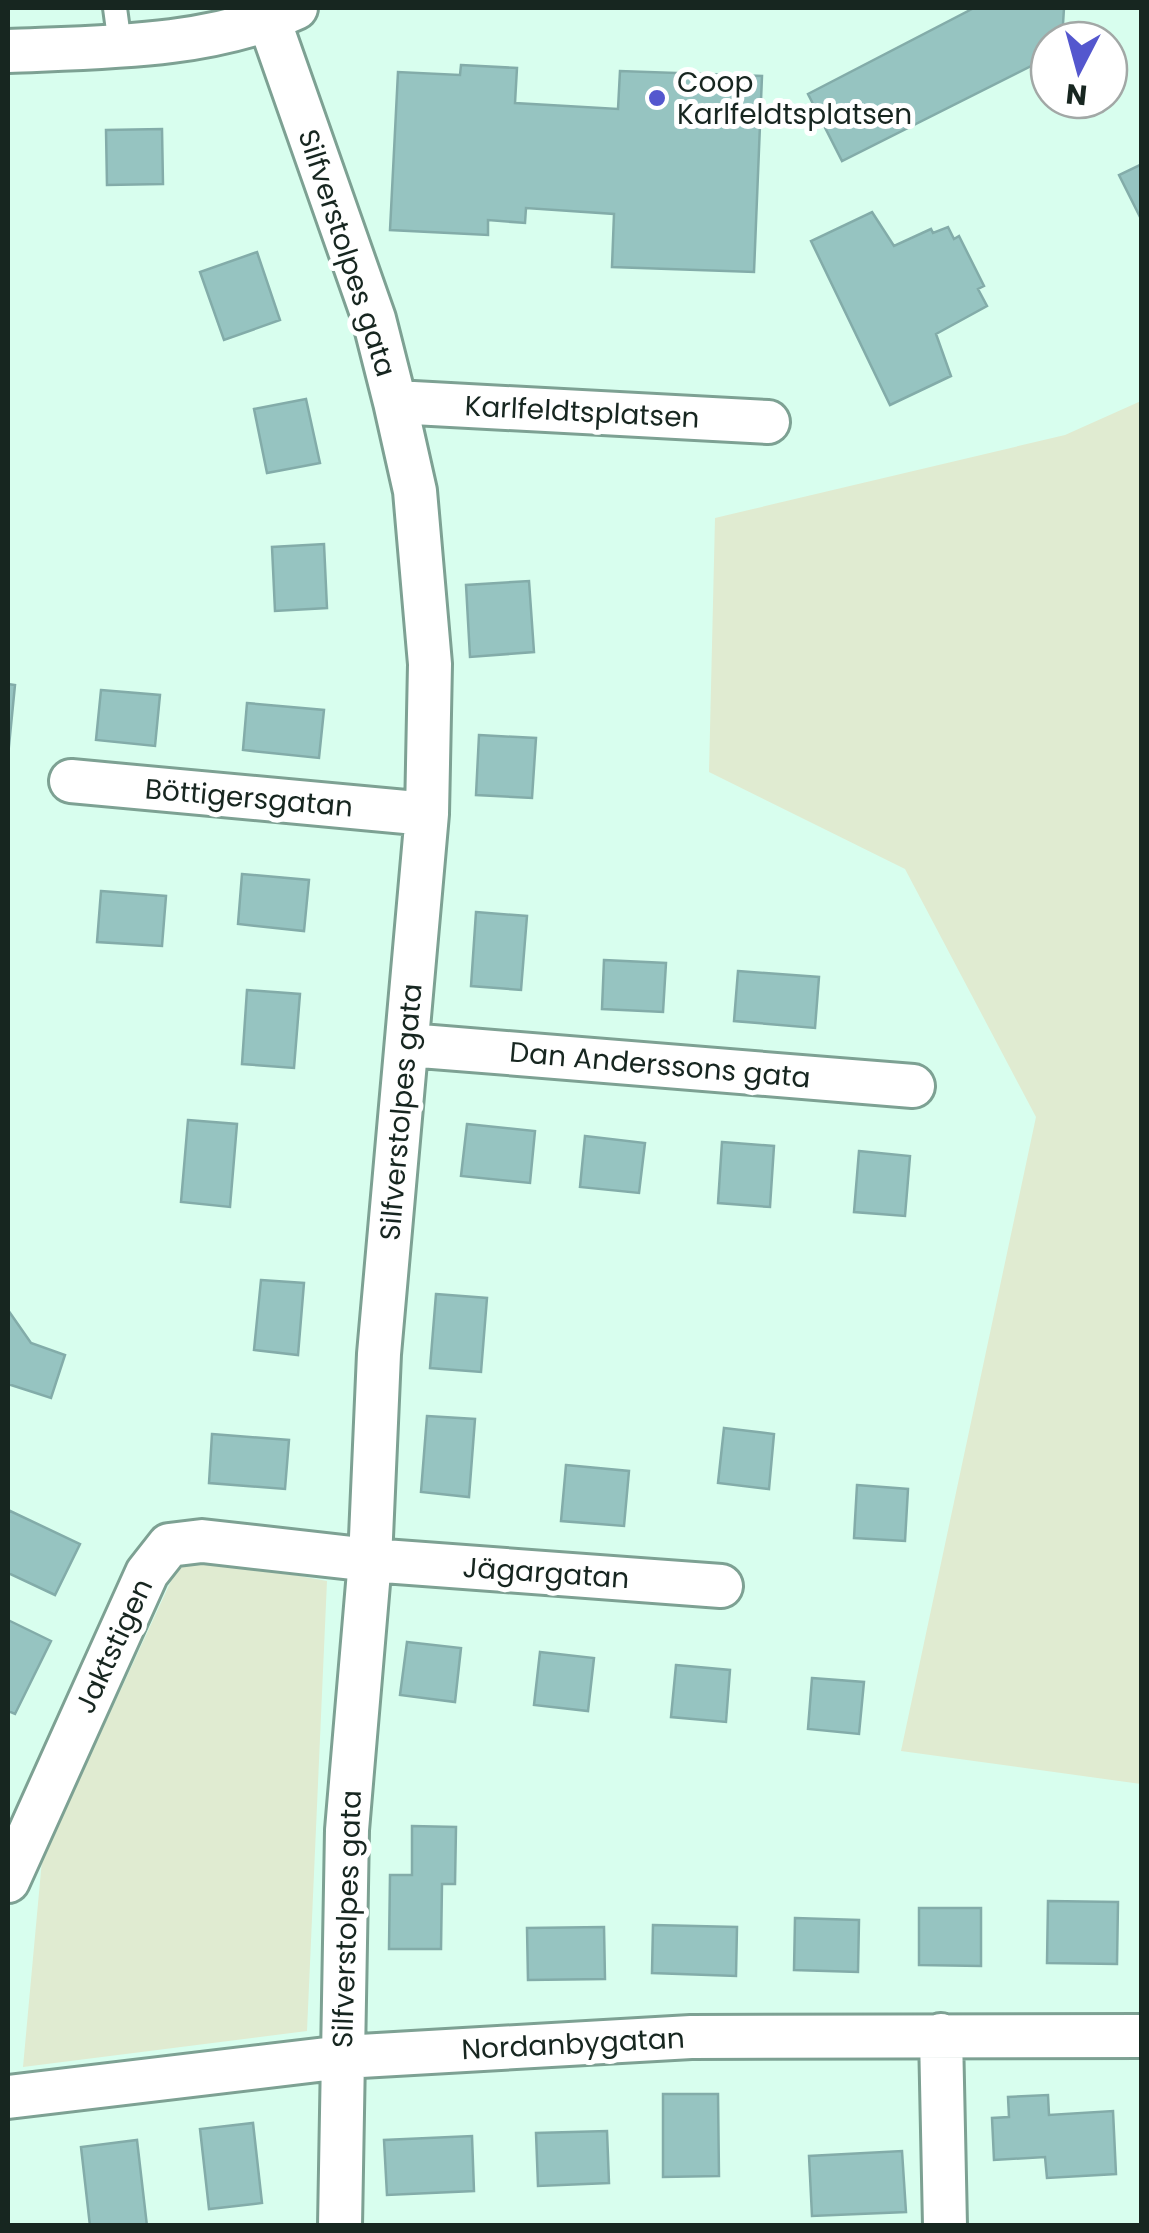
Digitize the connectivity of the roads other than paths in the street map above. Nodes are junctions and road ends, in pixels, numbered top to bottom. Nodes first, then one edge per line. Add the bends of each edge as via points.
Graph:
1 (283, 14) edge
2 (118, 26) edge
3 (8, 51) edge
4 (396, 402) junction
5 (768, 422) dead end
6 (71, 780) dead end
7 (427, 814) junction
8 (408, 1045) junction
9 (913, 1086) dead end
10 (370, 1560) junction
11 (721, 1586) dead end
12 (8, 1882) edge
13 (941, 2035) junction
14 (1142, 2036) edge
15 (343, 2058) junction
16 (8, 2098) edge
17 (340, 2226) edge
18 (944, 2226) edge

1 - 2 street
1 - 4 street, Silfverstolpes gata
2 - 3 street
4 - 5 street, Karlfeldtsplatsen
4 - 7 street, Silfverstolpes gata via 423,560 430,664
6 - 7 street, Böttigersgatan
7 - 8 street, Silfverstolpes gata
8 - 9 street, Dan Anderssons gata
8 - 10 street, Silfverstolpes gata via 379,1354
10 - 11 street, Jägargatan
10 - 12 street, Jaktstigen via 202,1541 169,1546 147,1573
10 - 15 street, Silfverstolpes gata via 347,1830
13 - 14 street, Nordanbygatan
13 - 15 street, Nordanbygatan via 691,2037
13 - 18 street
15 - 16 street, Nordanbygatan
15 - 17 street, Silfverstolpes gata

